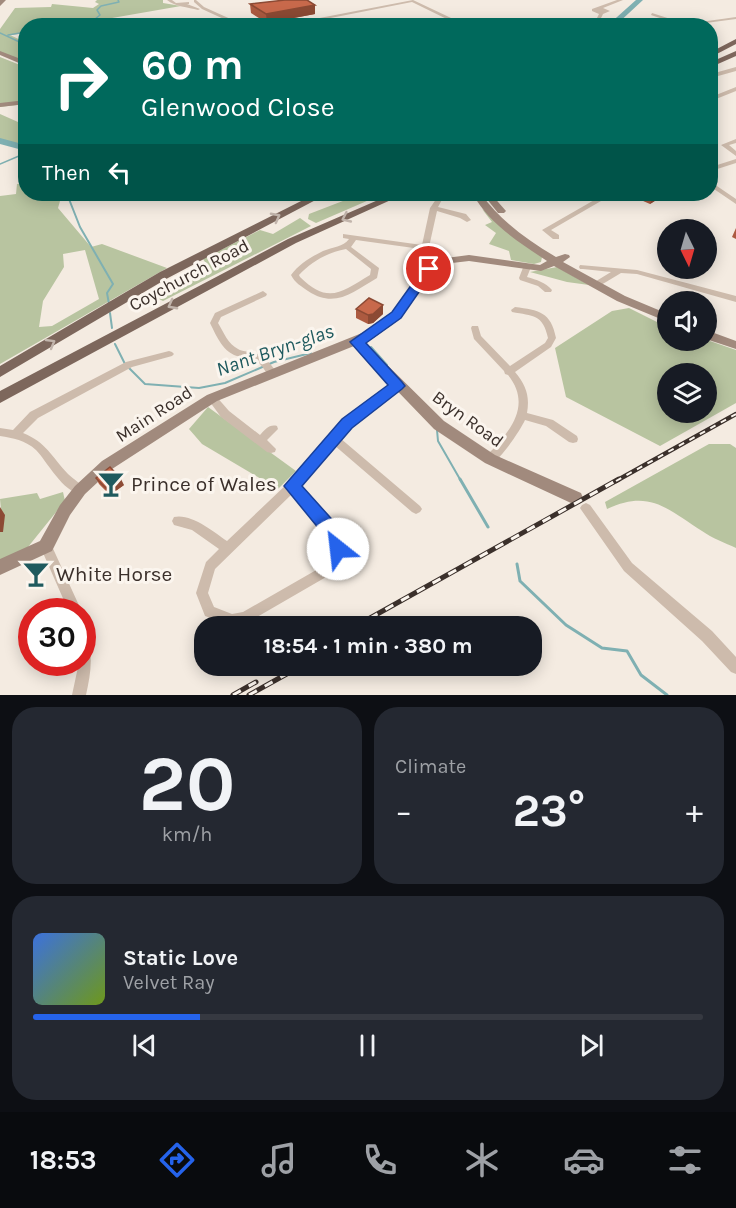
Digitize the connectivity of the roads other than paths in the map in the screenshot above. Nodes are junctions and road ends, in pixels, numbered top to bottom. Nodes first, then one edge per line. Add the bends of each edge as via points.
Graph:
1 (3, 0) edge
2 (169, 0) edge
3 (621, 0) edge
4 (196, 1) edge
5 (0, 4) edge
6 (182, 4) junction
7 (364, 4) dead end
8 (370, 7) junction
9 (217, 18) edge
10 (226, 18) edge
11 (318, 18) edge
12 (447, 18) edge
13 (599, 18) edge
14 (648, 18) edge
15 (665, 18) edge
16 (736, 18) edge
17 (718, 21) edge
18 (736, 41) edge
19 (718, 51) edge
20 (0, 53) edge
21 (736, 53) edge
22 (18, 61) edge
23 (718, 62) edge
24 (736, 69) edge
25 (718, 74) edge
26 (736, 89) edge
27 (718, 96) edge
28 (18, 103) edge
29 (0, 105) edge
30 (736, 141) edge
31 (736, 154) edge
32 (736, 161) edge
33 (718, 167) edge
34 (718, 189) edge
35 (308, 201) edge
36 (383, 201) edge
37 (438, 201) edge
38 (483, 201) edge
39 (493, 201) edge
40 (597, 201) edge
41 (736, 202) edge
42 (434, 208) junction
43 (467, 220) dead end
44 (556, 237) dead end
45 (426, 246) junction
46 (347, 248) junction
47 (561, 259) junction
48 (450, 260) junction
49 (526, 267) junction
50 (583, 267) junction
51 (621, 270) junction
52 (424, 274) junction
53 (600, 283) junction
54 (548, 290) dead end
55 (263, 294) dead end
56 (736, 300) edge
57 (515, 310) dead end
58 (657, 310) edge
59 (475, 328) dead end
60 (717, 338) edge
61 (357, 342) junction
62 (736, 345) edge
63 (169, 354) dead end
64 (269, 368) junction
65 (0, 372) edge
66 (508, 372) junction
67 (397, 386) junction
68 (0, 398) edge
69 (212, 398) junction
70 (521, 415) junction
71 (273, 429) dead end
72 (0, 432) edge
73 (15, 434) junction
74 (333, 438) junction
75 (573, 439) dead end
76 (260, 441) junction
77 (271, 449) dead end
78 (490, 459) junction
79 (292, 486) junction
80 (80, 490) junction
81 (581, 503) joint
82 (416, 509) dead end
83 (178, 521) dead end
84 (46, 546) junction
85 (228, 548) junction
86 (0, 567) edge
87 (70, 598) edge
88 (736, 667) edge
89 (83, 676) edge
90 (79, 695) edge

1 - 5 street
2 - 6 street
3 - 13 street via 600,10
4 - 6 street
4 - 10 street
6 - 9 street
7 - 8 street
8 - 11 street
8 - 12 street via 417,2
14 - 15 street via 653,14
16 - 17 street
18 - 19 main road
20 - 22 street
21 - 23 main road
24 - 25 street
26 - 27 street
28 - 29 street
30 - 31 street via 724,146
32 - 33 street
34 - 41 street
65 -> 35 main road, Coychurch Road via 164,275
36 -> 68 main road, Coychurch Road via 292,241
37 - 42 street
38 - 47 street via 497,218
39 - 47 street
40 - 44 street via 546,231
42 - 43 street
42 - 45 street
45 - 46 street via 350,237
45 - 48 street
45 - 52 street via 421,267
46 - 46 street via 331,251 299,270 297,280 329,299 374,276 375,268
47 - 49 street via 541,268
47 - 50 street
47 - 53 street
48 - 49 street via 483,259
48 - 52 street
49 - 54 street via 523,278
50 - 51 street
50 - 53 street
51 - 53 street
51 - 56 street
52 - 61 street, Main Road via 397,315
53 - 58 street
55 - 64 street via 218,315 214,323 231,349 258,356
57 - 66 street via 543,317 549,323 552,338 548,345
59 - 66 street via 477,337
60 - 62 street
61 - 64 street, Main Road
61 - 67 street, Bryn Road
63 - 73 street via 125,366 34,415
64 - 69 street, Main Road
66 - 70 street via 521,388
67 - 74 street
67 - 78 street, Bryn Road via 439,425
69 - 76 street via 225,414
69 - 80 street, Main Road via 107,465
70 - 75 street via 549,423
70 - 78 street via 513,433
71 - 76 street
72 - 73 street
73 - 80 street via 42,447
74 - 79 street
74 - 82 street
76 - 77 street
78 - 81 street, Bryn Road
79 - 85 street
79 - 85 street via 336,538 337,558 329,569 261,612 232,620 210,612 202,593 210,566
80 - 84 street, Main Road
81 - 88 street, Bryn Road via 628,567 707,636
83 - 85 street via 195,526
84 - 86 street
84 - 87 street
89 - 90 street

